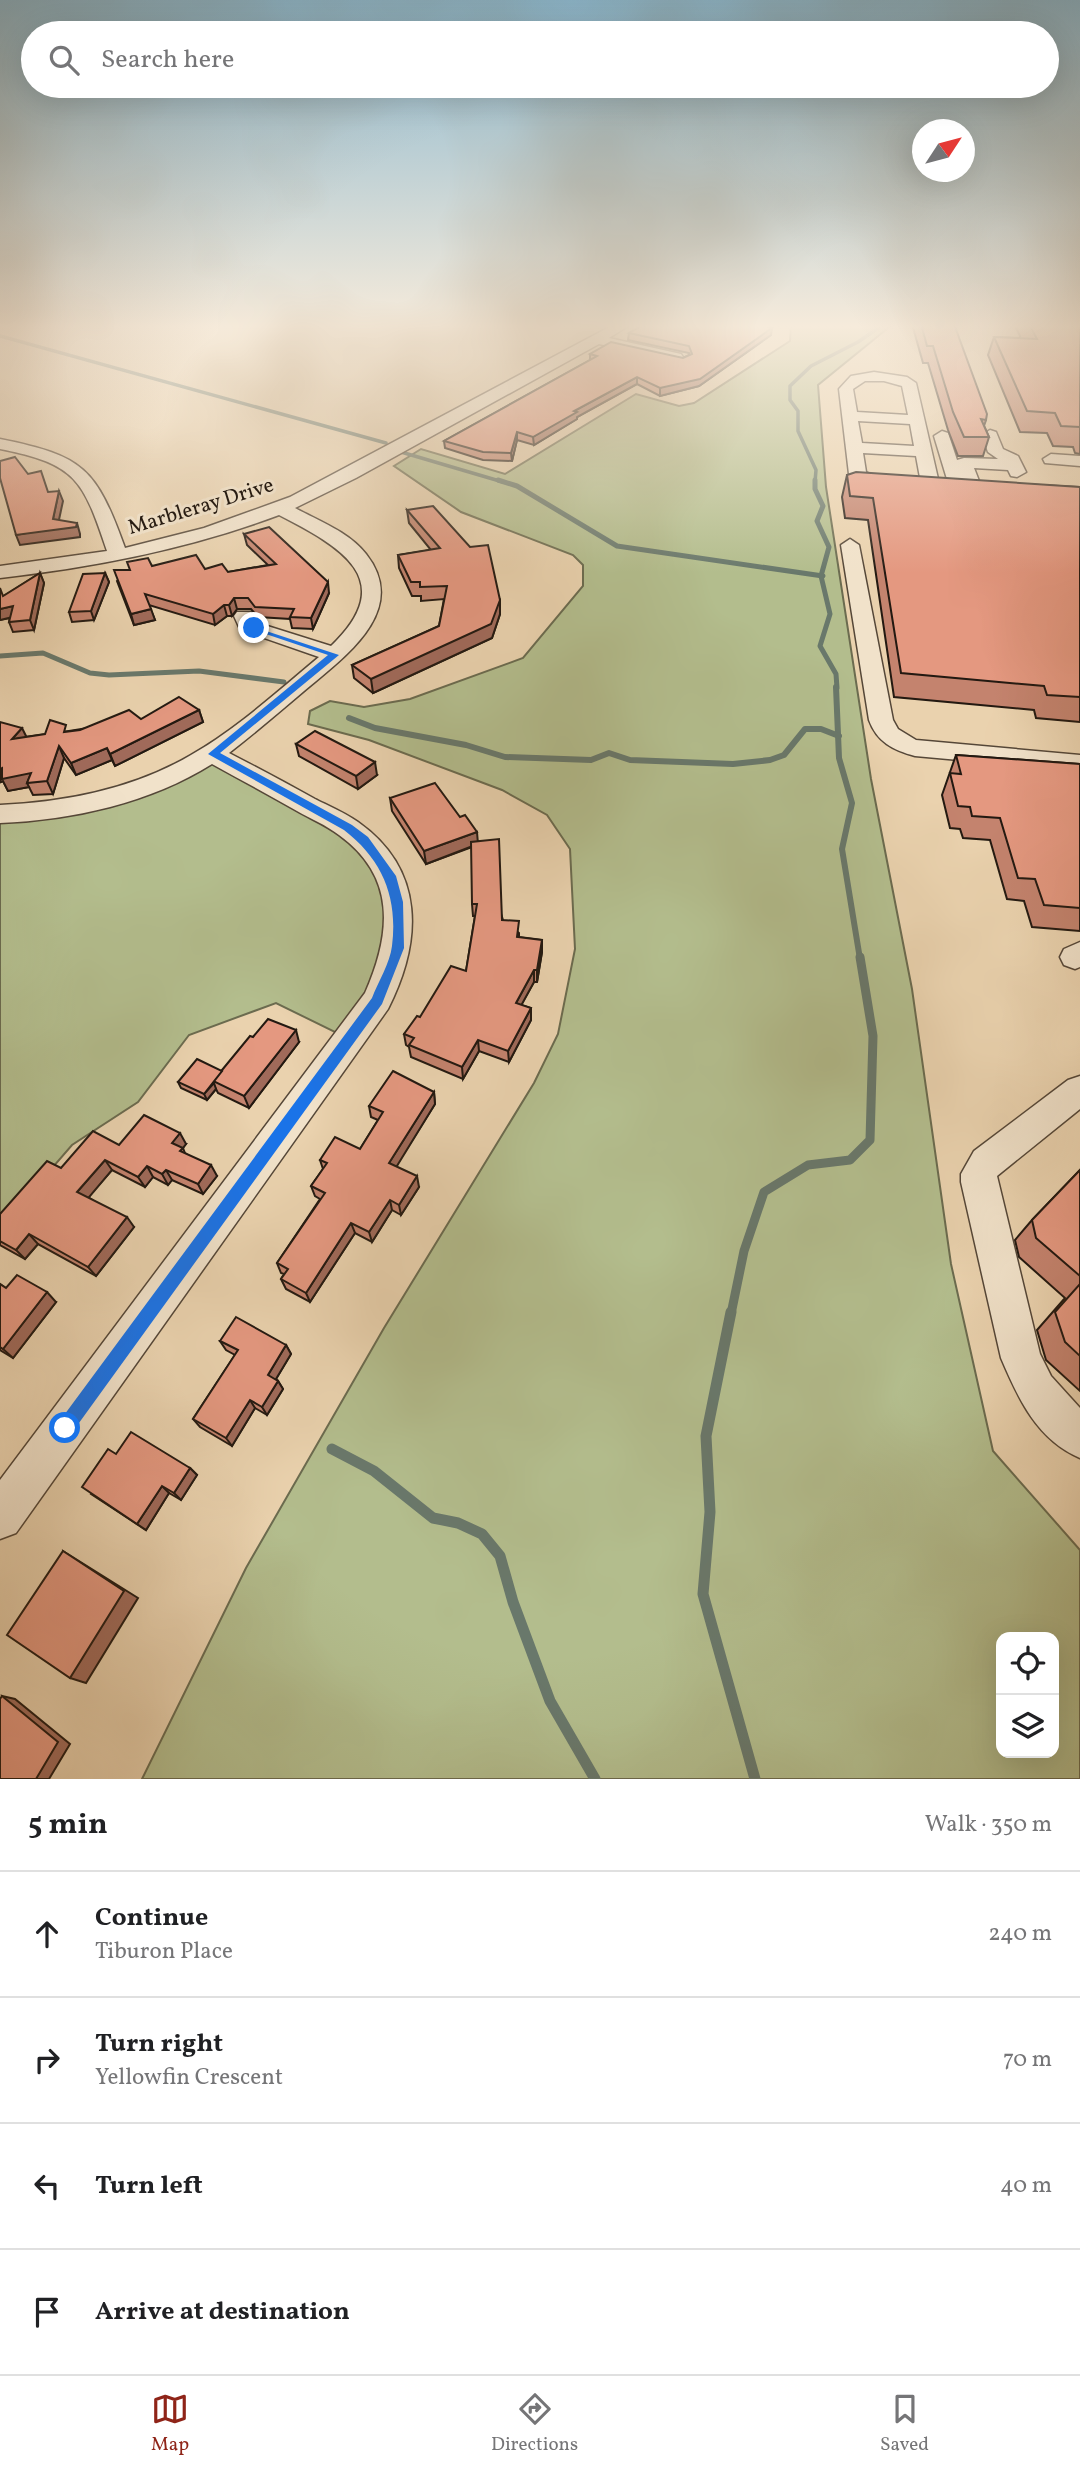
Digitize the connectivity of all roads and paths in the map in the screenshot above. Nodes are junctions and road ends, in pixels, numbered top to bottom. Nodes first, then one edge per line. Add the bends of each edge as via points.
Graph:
1 (472, 407) edge
2 (854, 407) edge
3 (867, 407) edge
4 (914, 407) edge
5 (852, 418) junction
6 (990, 435) edge
7 (942, 436) dead end
8 (920, 437) junction
9 (0, 444) edge
10 (1051, 459) dead end
11 (1080, 461) edge
12 (969, 480) junction
13 (280, 508) junction
14 (850, 545) dead end
15 (118, 555) junction
16 (0, 572) edge
17 (244, 616) dead end
18 (335, 655) junction
19 (213, 754) junction
20 (1080, 763) edge
21 (0, 814) edge
22 (1080, 1090) edge
23 (1080, 1437) edge
24 (0, 1517) edge

1 - 13 street, Marbleray Drive
2 - 5 street
3 - 5 street
4 - 8 street
5 - 8 street
5 - 8 street
5 - 8 street
6 - 12 street via 996,452 1012,459 1019,477
7 - 12 street
8 - 12 street
9 - 15 street via 37,451 79,471 96,491
10 - 11 street
13 - 15 street, Marbleray Drive via 204,534
13 - 18 street via 345,545 371,583 363,621
14 - 20 street via 881,720 893,738 915,748
15 - 16 street, Marbleray Drive
17 - 18 street via 254,628
18 - 19 street
19 - 21 street via 165,779 105,799
19 - 24 street via 364,840 392,879 398,948 377,1000
22 - 23 street via 986,1162 979,1174 1021,1358 1048,1407

